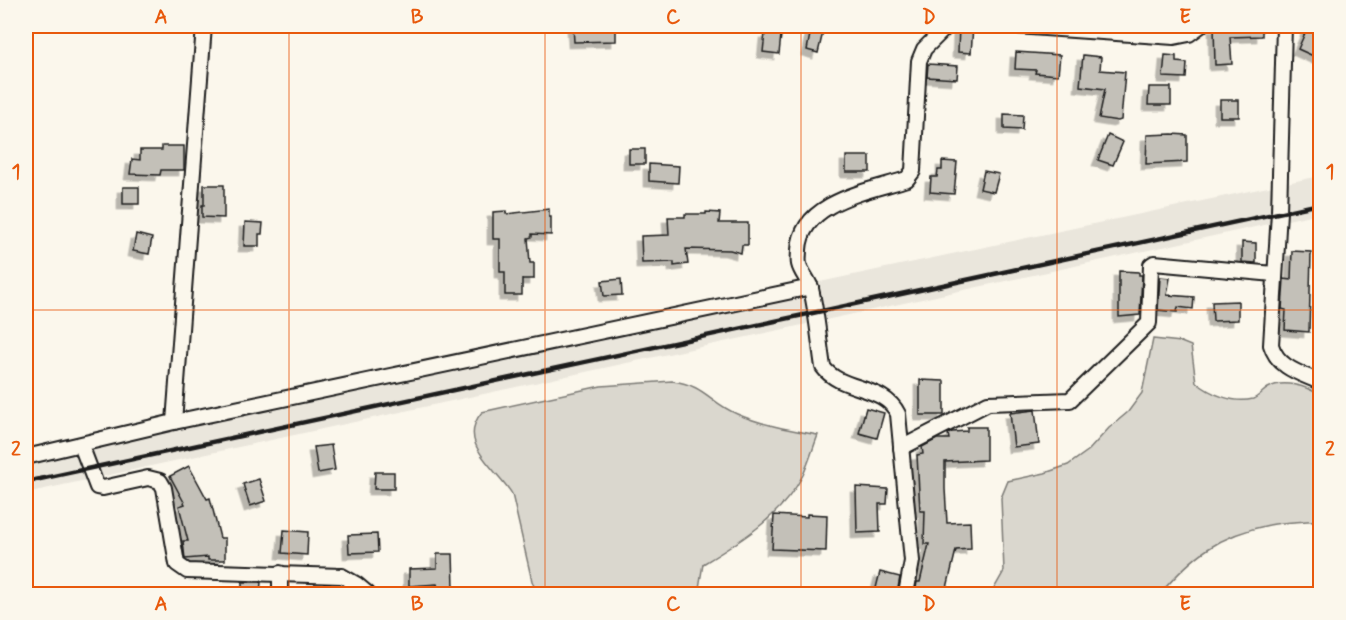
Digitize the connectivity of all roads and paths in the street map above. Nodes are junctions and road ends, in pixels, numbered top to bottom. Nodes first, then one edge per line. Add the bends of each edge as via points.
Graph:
1 (204, 26) edge
2 (947, 26) edge
3 (1016, 26) edge
4 (1200, 26) edge
5 (1284, 26) edge
6 (1274, 274) junction
7 (811, 287) junction
8 (1320, 382) edge
9 (174, 422) junction
10 (81, 445) junction
11 (901, 448) junction
12 (26, 457) edge
13 (280, 573) junction
14 (280, 594) edge
15 (368, 594) edge
16 (906, 594) edge

1 - 9 street
2 - 7 street via 924,49 919,61 913,171 907,179 838,201 807,225 801,235 798,263
3 - 4 street via 1174,37 1189,34
5 - 6 street
6 - 8 street via 1274,353 1285,366
6 - 11 street via 1154,263 1149,322 1070,400 988,403
7 - 9 street
7 - 11 street via 823,366 827,373 886,398 894,406
9 - 10 street
10 - 12 street
10 - 13 street via 97,487 148,478 160,481 177,564 182,569
11 - 16 street via 912,561
13 - 14 street
13 - 15 street via 342,576

